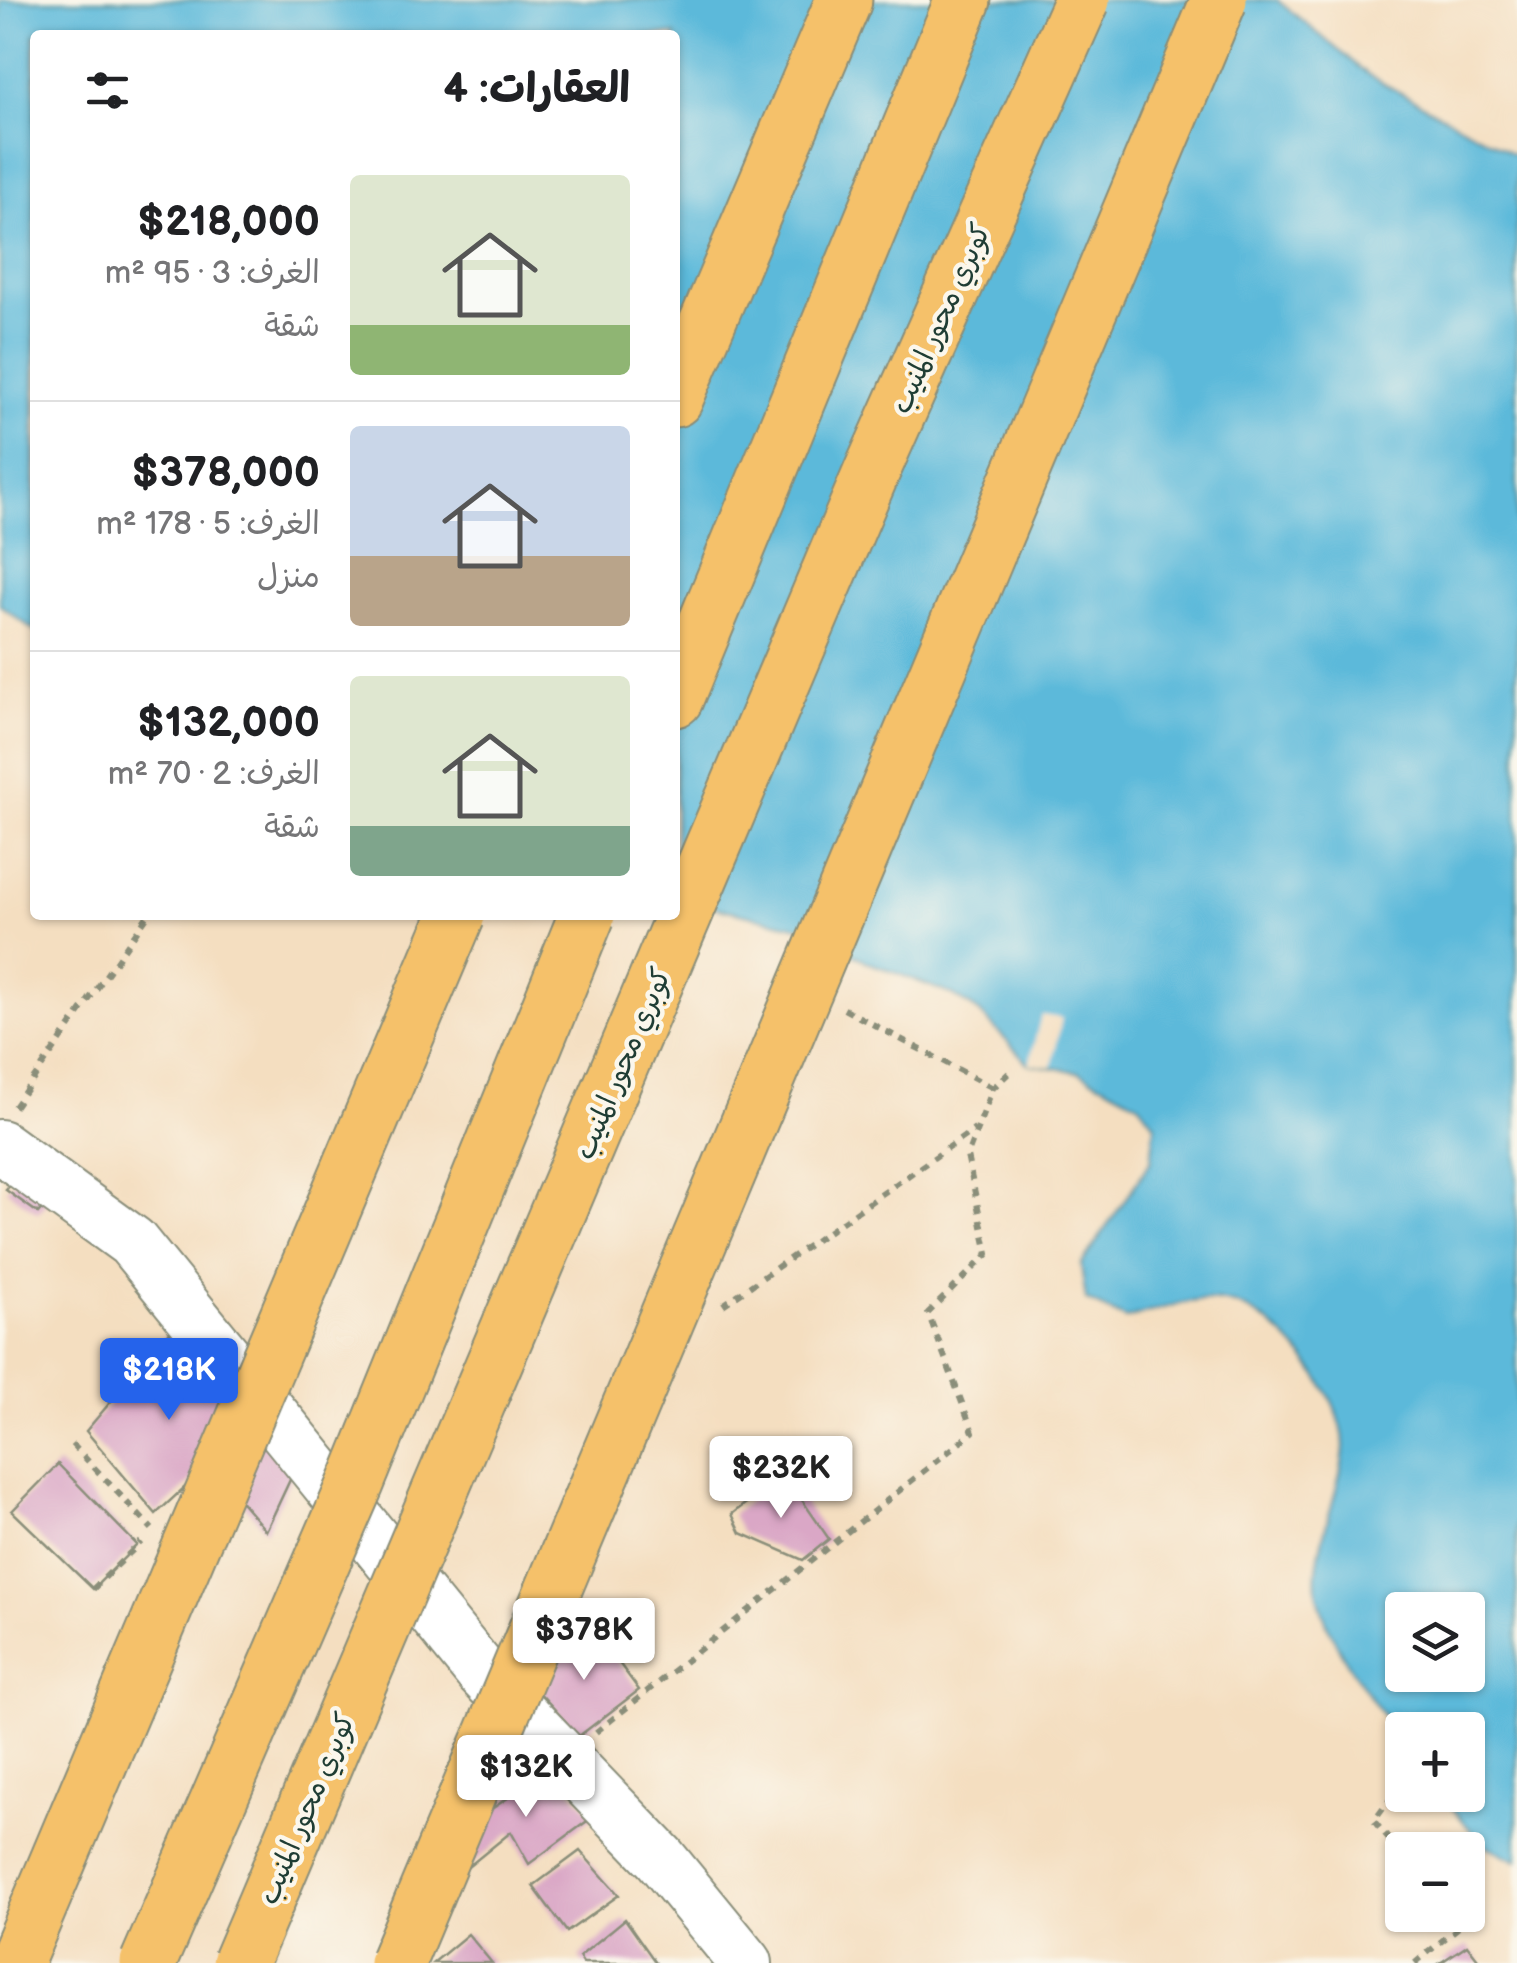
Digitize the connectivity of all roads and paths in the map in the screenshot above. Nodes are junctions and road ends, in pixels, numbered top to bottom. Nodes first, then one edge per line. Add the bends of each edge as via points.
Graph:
1 (844, 0) edge
2 (963, 0) edge
3 (1082, 0) edge
4 (1219, 0) edge
5 (680, 387) edge
6 (680, 687) edge
7 (145, 920) edge
8 (455, 920) edge
9 (585, 920) edge
10 (829, 1002) dead end
11 (1013, 1068) dead end
12 (993, 1088) junction
13 (978, 1126) junction
14 (5, 1129) edge
15 (718, 1309) dead end
16 (72, 1444) dead end
17 (153, 1530) dead end
18 (564, 1758) junction
19 (1385, 1806) edge
20 (1385, 1834) edge
21 (1453, 1932) edge
22 (15, 1963) edge
23 (148, 1963) edge
24 (240, 1963) edge
25 (398, 1963) edge
26 (746, 1963) edge
27 (1415, 1963) edge

1 - 5 highway
2 - 6 highway
3 - 24 highway, كوبري محور المنيب, bridge via 872,470
4 - 25 highway, bridge
7 - 14 path
8 - 22 highway, bridge
9 - 23 highway, bridge via 357,1481
10 - 12 path
11 - 12 path
12 - 13 path
13 - 15 path
13 - 18 path via 967,1156 988,1254 928,1313 973,1432
14 - 18 street via 132,1242 482,1674
16 - 17 path
18 - 26 street via 660,1858
19 - 20 path via 1374,1820
21 - 27 path

